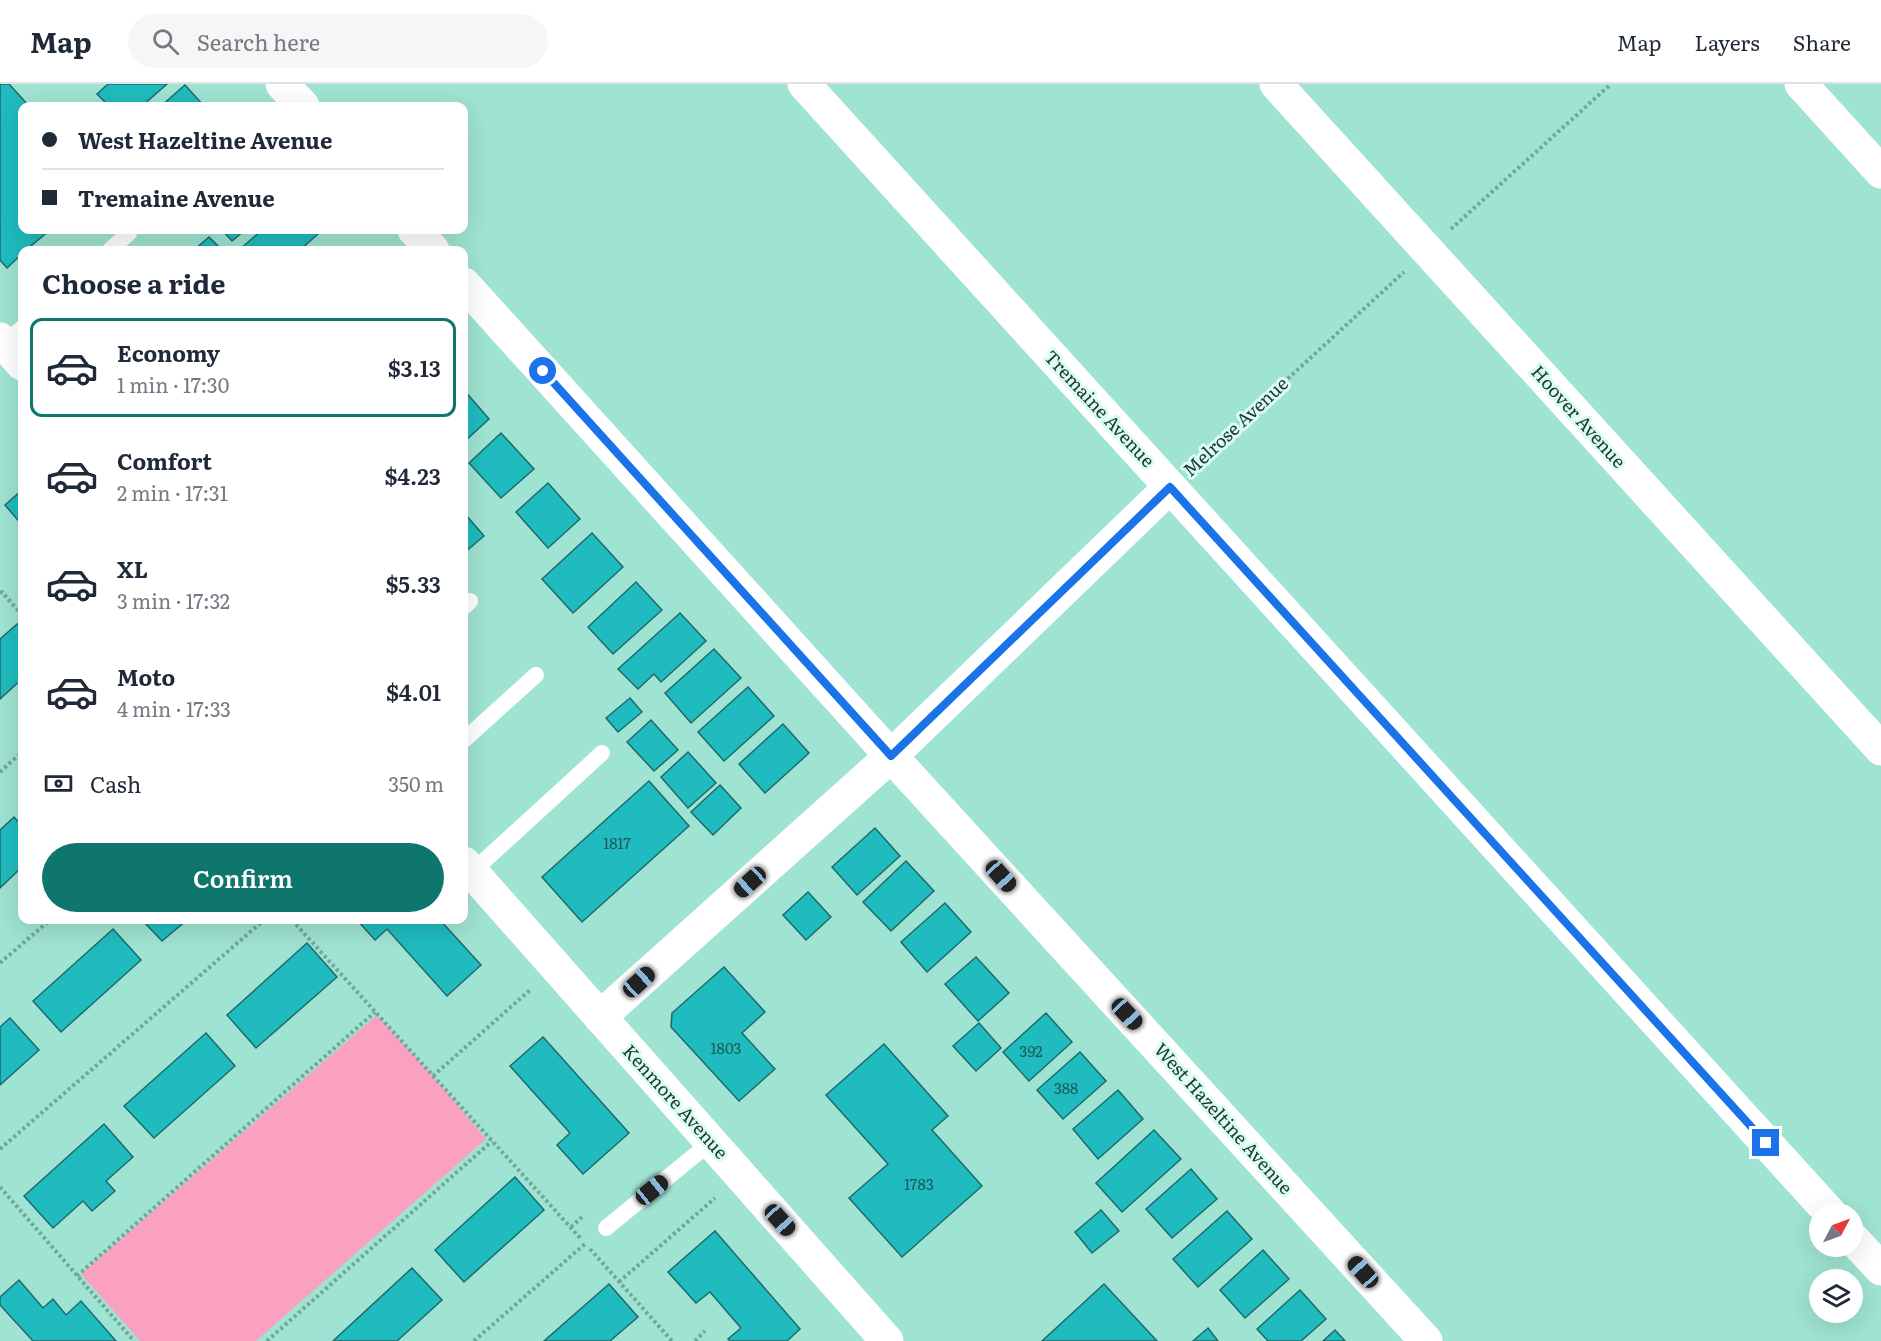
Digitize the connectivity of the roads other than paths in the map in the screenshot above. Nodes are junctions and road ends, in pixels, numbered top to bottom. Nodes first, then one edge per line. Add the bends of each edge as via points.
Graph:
1 (282, 84) edge
2 (804, 84) edge
3 (1276, 84) edge
4 (1802, 84) edge
5 (299, 102) edge
6 (1881, 172) edge
7 (128, 234) edge
8 (418, 234) edge
9 (114, 246) edge
10 (429, 246) edge
11 (468, 288) edge
12 (1170, 487) junction
13 (536, 675) dead end
14 (468, 736) edge
15 (1881, 749) edge
16 (602, 753) dead end
17 (891, 756) junction
18 (468, 867) edge
19 (600, 1017) junction
20 (711, 1142) junction
21 (1821, 1203) edge
22 (606, 1228) dead end
23 (1863, 1250) edge
24 (1881, 1269) edge
25 (888, 1341) edge
26 (1426, 1341) edge

1 - 5 street
2 - 12 street, Tremaine Avenue
3 - 15 street, Hoover Avenue
4 - 6 street
7 - 9 lane
8 - 10 street
11 - 17 street, West Hazeltine Avenue
12 - 17 street, Melrose Avenue
12 - 21 street, Tremaine Avenue
13 - 14 lane
16 - 18 lane
17 - 19 street, Melrose Avenue
17 - 26 street, West Hazeltine Avenue
18 - 19 street, Kenmore Avenue
19 - 20 street, Kenmore Avenue
20 - 22 lane
20 - 25 street, Kenmore Avenue
23 - 24 street

